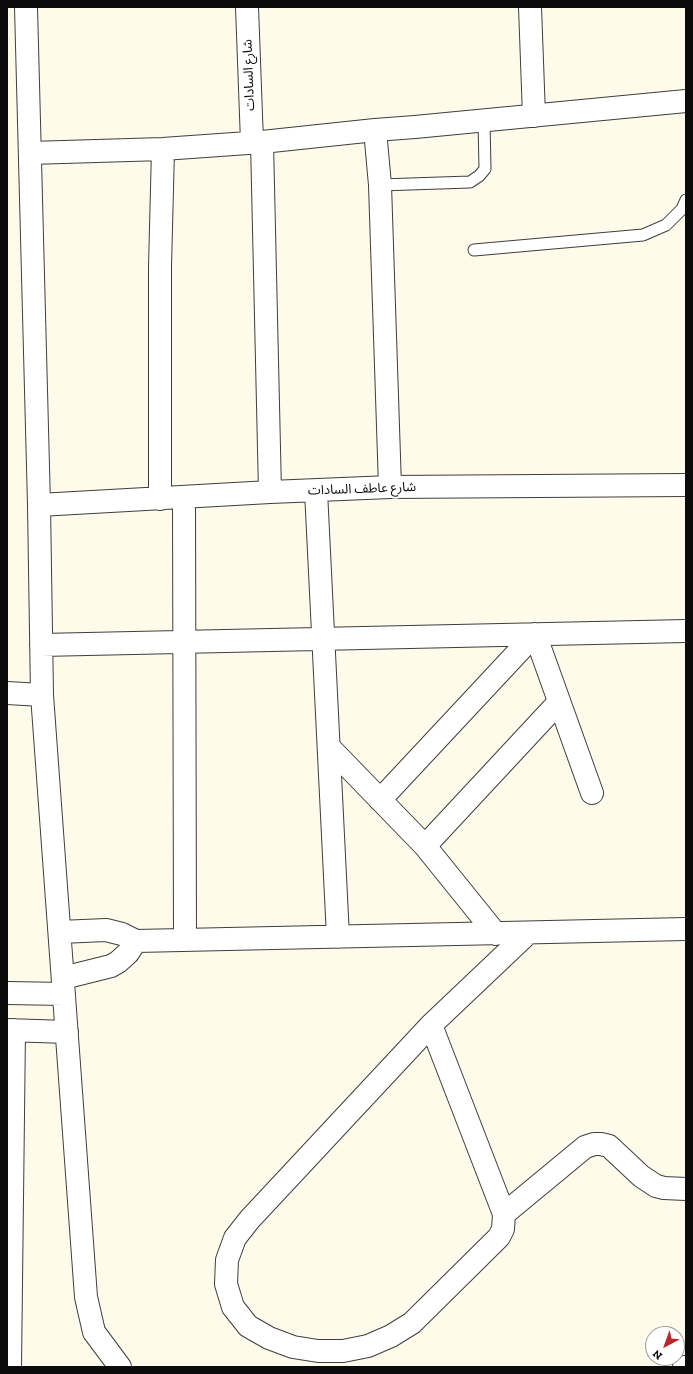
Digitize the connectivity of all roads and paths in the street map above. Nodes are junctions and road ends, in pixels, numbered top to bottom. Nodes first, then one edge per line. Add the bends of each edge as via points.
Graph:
1 (26, 7) edge
2 (246, 7) edge
3 (530, 7) edge
4 (686, 101) edge
5 (534, 116) junction
6 (484, 121) junction
7 (375, 130) junction
8 (257, 142) junction
9 (163, 149) junction
10 (30, 153) junction
11 (380, 185) junction
12 (686, 200) edge
13 (474, 250) dead end
14 (686, 485) edge
15 (390, 487) junction
16 (316, 491) junction
17 (270, 492) junction
18 (184, 498) junction
19 (160, 499) junction
20 (39, 505) junction
21 (686, 631) edge
22 (535, 634) junction
23 (323, 639) junction
24 (184, 642) junction
25 (41, 645) junction
26 (7, 693) edge
27 (42, 695) junction
28 (559, 702) junction
29 (328, 747) junction
30 (592, 794) dead end
31 (380, 800) junction
32 (425, 846) junction
33 (686, 929) edge
34 (60, 932) junction
35 (528, 933) junction
36 (496, 934) junction
37 (338, 937) junction
38 (185, 940) junction
39 (136, 941) junction
40 (64, 986) junction
41 (7, 993) edge
42 (431, 1025) junction
43 (10, 1030) edge
44 (68, 1032) junction
45 (10, 1086) edge
46 (686, 1189) edge
47 (504, 1214) junction
48 (10, 1367) edge
49 (120, 1367) edge

1 - 10 street
2 - 8 street, شارع السادات
3 - 5 street
4 - 5 street
5 - 6 street
6 - 7 street
6 - 11 lane via 485,169 470,182
7 - 8 street
7 - 11 street
8 - 9 street
8 - 17 street, شارع السادات
9 - 10 street
9 - 19 street
10 - 20 street
11 - 15 street
12 - 13 lane via 682,209 666,225 643,235
14 - 15 street, شارع عاطف السادات
15 - 16 street, شارع عاطف السادات
16 - 17 street, شارع عاطف السادات
16 - 23 street
17 - 18 street, شارع عاطف السادات
18 - 19 street, شارع عاطف السادات
18 - 24 street
19 - 20 street, شارع عاطف السادات
20 - 25 street
21 - 22 street
22 - 23 street
22 - 28 street
22 - 31 street
23 - 24 street
23 - 29 street
24 - 25 street
24 - 38 street
25 - 27 street
26 - 27 street
27 - 34 street
28 - 30 street
28 - 32 street
29 - 31 street
29 - 37 street
31 - 32 street
32 - 36 street
33 - 35 street
34 - 39 street via 106,930
34 - 40 street
35 - 36 street
35 - 42 street
36 - 37 street
37 - 38 street
38 - 39 street
39 - 40 street via 118,962
40 - 41 street
40 - 44 street
42 - 47 street
42 - 47 street via 235,1238 227,1260 226,1284 233,1307 248,1326 293,1347 343,1351 368,1346 412,1323 499,1237 503,1229
43 - 44 street
43 - 45 street
44 - 49 street via 86,1297 94,1332
45 - 48 street
46 - 47 street via 656,1186 641,1176 609,1146 594,1144 585,1147

